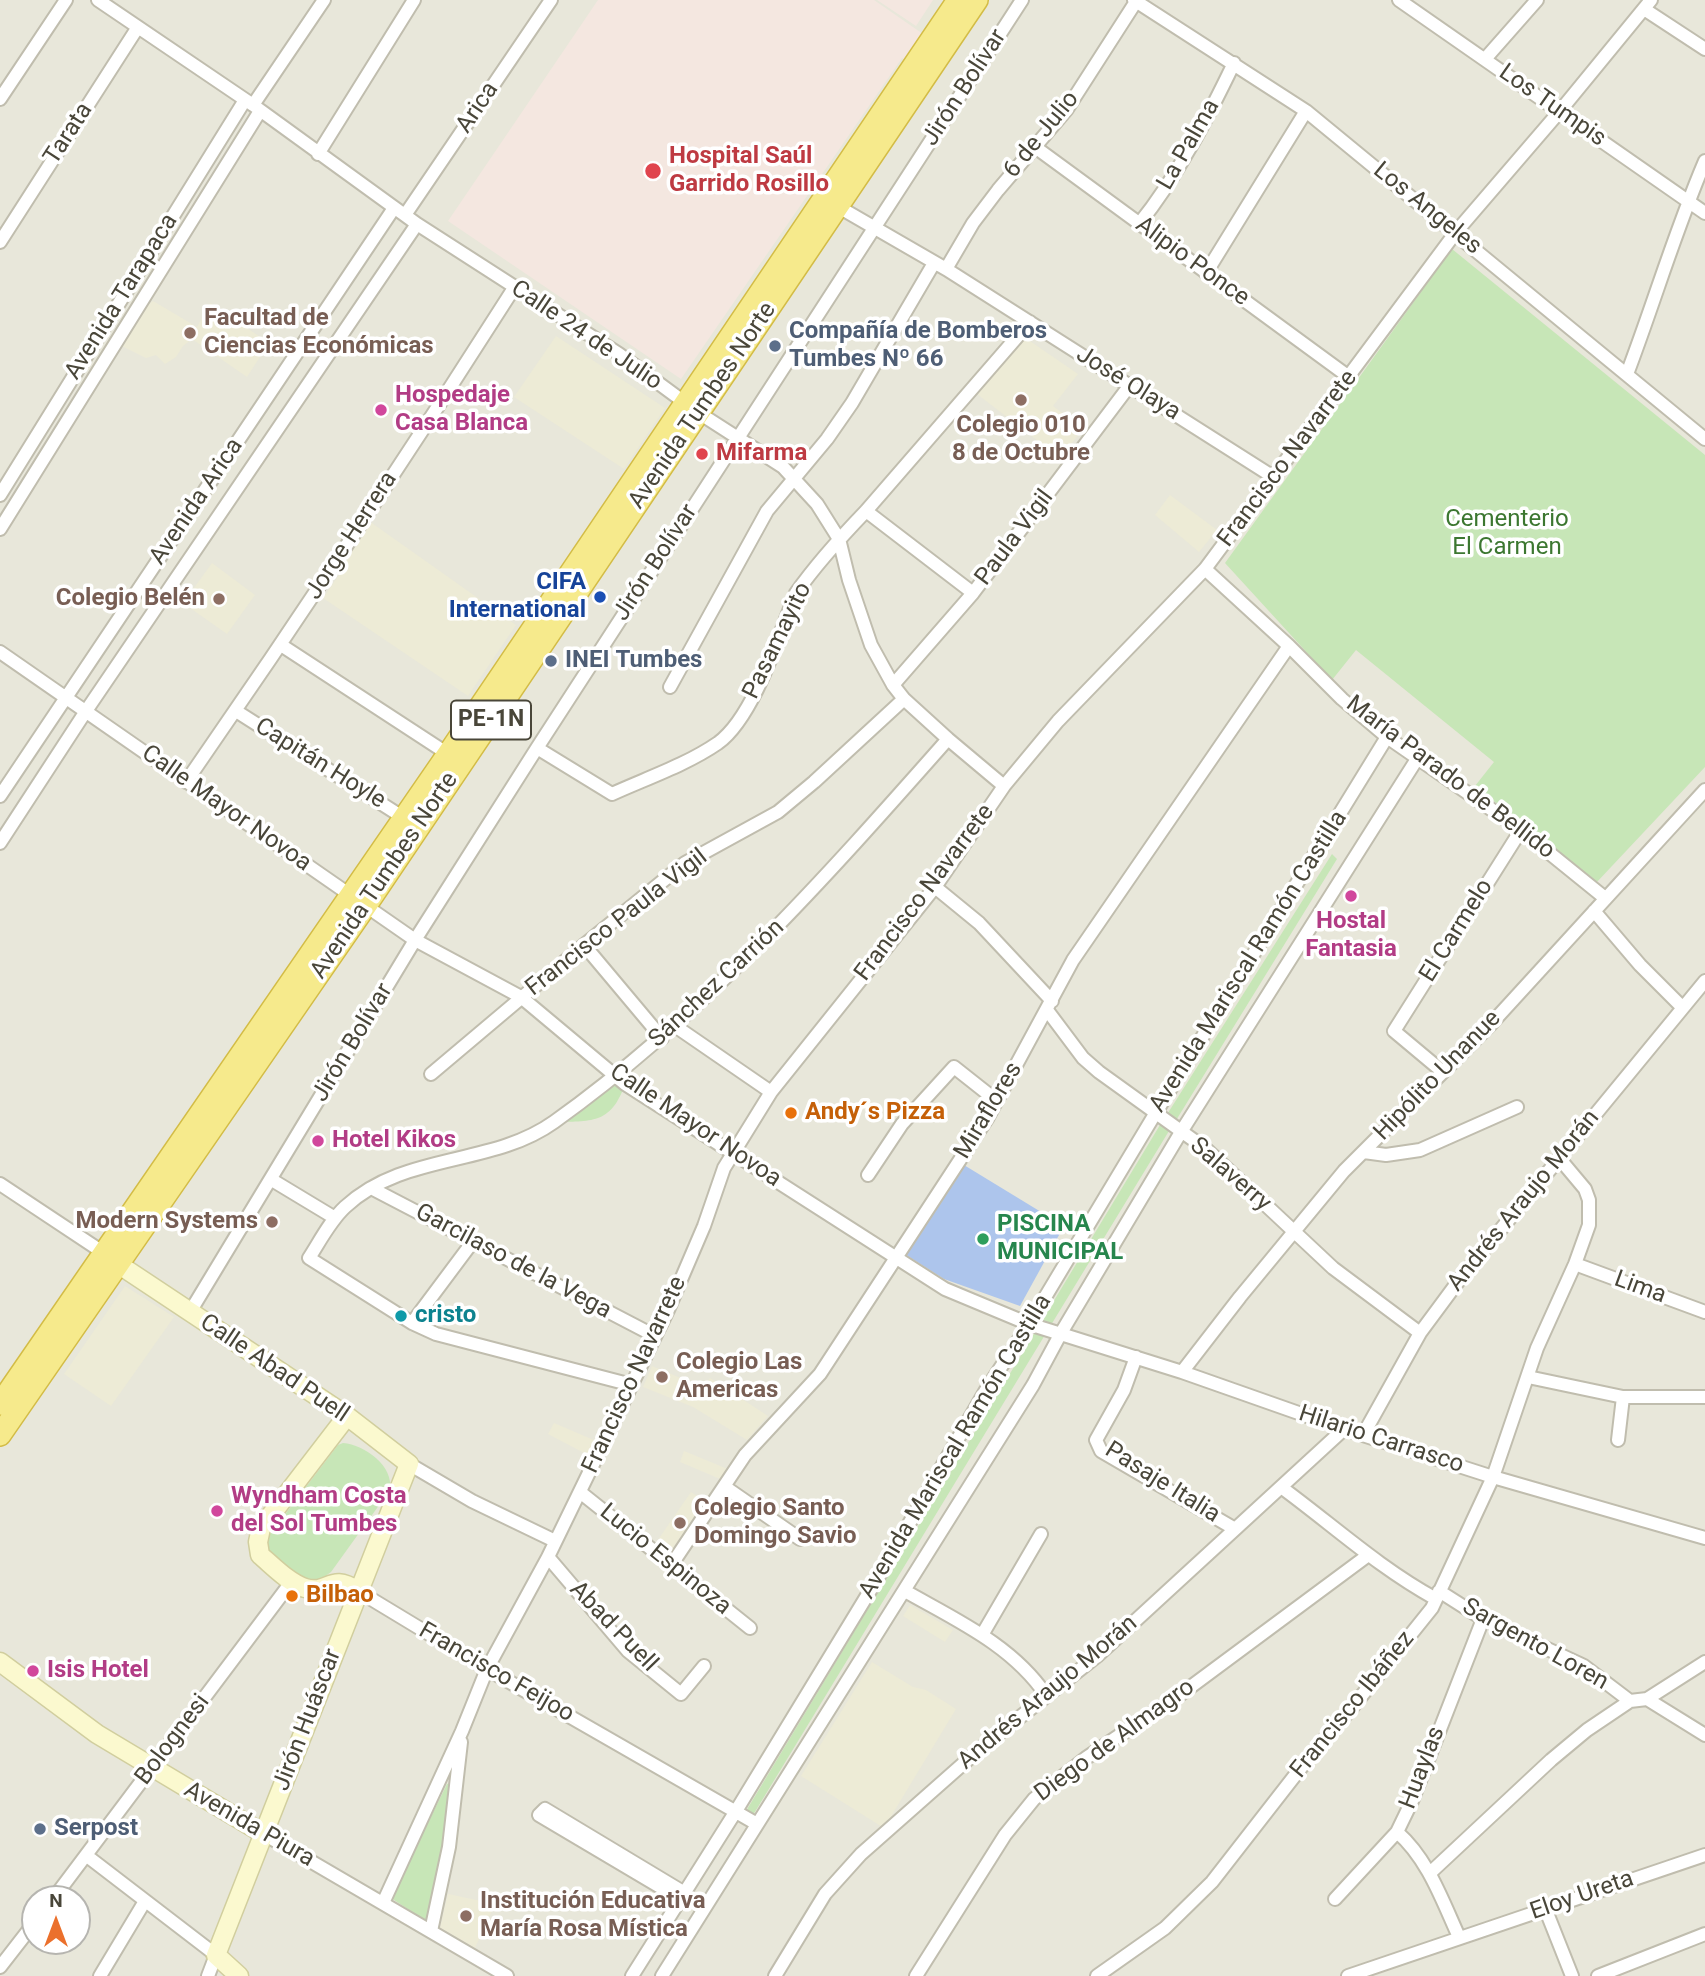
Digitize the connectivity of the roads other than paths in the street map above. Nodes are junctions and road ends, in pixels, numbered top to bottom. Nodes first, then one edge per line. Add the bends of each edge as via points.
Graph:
1 (66, 0) edge
2 (98, 0) edge
3 (324, 0) edge
4 (414, 0) edge
5 (551, 0) edge
6 (958, 0) edge
7 (977, 0) edge
8 (1022, 0) edge
9 (1136, 0) edge
10 (1400, 0) edge
11 (1537, 0) edge
12 (1648, 4) edge
13 (138, 27) junction
14 (1705, 49) edge
15 (1485, 59) junction
16 (1234, 63) junction
17 (0, 99) edge
18 (253, 105) junction
19 (1306, 111) junction
20 (1560, 111) junction
21 (1035, 147) junction
22 (318, 154) junction
23 (1705, 161) edge
24 (1688, 201) junction
25 (837, 206) junction
26 (400, 212) junction
27 (1705, 213) edge
28 (417, 224) junction
29 (1139, 224) junction
30 (873, 228) junction
31 (1455, 232) junction
32 (0, 242) edge
33 (940, 266) junction
34 (1206, 273) junction
35 (514, 288) junction
36 (1030, 322) junction
37 (1627, 374) junction
38 (1349, 377) junction
39 (1130, 385) junction
40 (692, 407) junction
41 (737, 438) junction
42 (1705, 439) edge
43 (795, 478) junction
44 (1275, 478) junction
45 (0, 495) edge
46 (866, 511) junction
47 (0, 529) edge
48 (839, 539) junction
49 (1205, 569) junction
50 (974, 593) junction
51 (281, 645) junction
52 (1289, 646) junction
53 (0, 652) edge
54 (893, 685) junction
55 (670, 687) dead end
56 (66, 696) junction
57 (904, 699) junction
58 (86, 710) junction
59 (236, 711) junction
60 (1387, 737) junction
61 (948, 739) junction
62 (537, 748) junction
63 (448, 754) junction
64 (1417, 759) junction
65 (186, 782) junction
66 (1004, 786) junction
67 (1705, 790) edge
68 (0, 796) edge
69 (404, 818) junction
70 (1521, 830) junction
71 (0, 843) edge
72 (935, 887) junction
73 (1605, 898) junction
74 (357, 901) junction
75 (1594, 911) junction
76 (415, 940) junction
77 (583, 945) junction
78 (1705, 981) edge
79 (521, 998) junction
80 (1049, 1006) junction
81 (1682, 1007) junction
82 (675, 1026) junction
83 (662, 1038) junction
84 (1443, 1072) junction
85 (431, 1074) dead end
86 (615, 1074) junction
87 (771, 1092) junction
88 (998, 1101) junction
89 (1517, 1107) dead end
90 (1155, 1114) junction
91 (1181, 1132) junction
92 (733, 1152) junction
93 (1364, 1152) junction
94 (1559, 1158) junction
95 (868, 1175) dead end
96 (272, 1180) junction
97 (0, 1184) edge
98 (371, 1188) junction
99 (335, 1218) junction
100 (1293, 1231) junction
101 (474, 1240) junction
102 (896, 1258) junction
103 (111, 1259) junction
104 (1575, 1264) junction
105 (190, 1312) junction
106 (1705, 1312) edge
107 (412, 1323) junction
108 (1029, 1324) junction
109 (1061, 1333) junction
110 (1420, 1334) junction
111 (655, 1336) junction
112 (1136, 1357) junction
113 (1182, 1372) junction
114 (1528, 1377) junction
115 (632, 1385) junction
116 (1623, 1397) junction
117 (1705, 1398) edge
118 (0, 1404) edge
119 (347, 1416) junction
120 (1344, 1429) junction
121 (0, 1435) edge
122 (1363, 1435) junction
123 (1618, 1440) dead end
124 (409, 1464) junction
125 (1493, 1477) junction
126 (725, 1487) junction
127 (1281, 1487) junction
128 (580, 1492) junction
129 (1235, 1529) junction
130 (1041, 1534) dead end
131 (1705, 1538) edge
132 (800, 1539) dead end
133 (555, 1541) junction
134 (1367, 1556) junction
135 (548, 1557) junction
136 (672, 1564) junction
137 (292, 1581) junction
138 (358, 1591) junction
139 (905, 1591) junction
140 (1438, 1595) junction
141 (1483, 1619) junction
142 (750, 1628) dead end
143 (982, 1634) junction
144 (0, 1662) edge
145 (1705, 1662) edge
146 (704, 1666) dead end
147 (487, 1669) junction
148 (1046, 1695) junction
149 (1647, 1699) junction
150 (1630, 1701) junction
151 (462, 1731) junction
152 (1705, 1735) edge
153 (152, 1769) junction
154 (736, 1811) junction
155 (757, 1825) junction
156 (1397, 1832) junction
157 (264, 1834) junction
158 (1705, 1855) edge
159 (87, 1856) junction
160 (1430, 1873) junction
161 (64, 1885) edge
162 (681, 1895) junction
163 (1335, 1899) dead end
164 (145, 1901) junction
165 (383, 1903) junction
166 (1545, 1908) junction
167 (431, 1931) junction
168 (1705, 1934) edge
169 (1459, 1937) junction
170 (21, 1940) edge
171 (216, 1955) junction
172 (0, 1967) edge
173 (100, 1976) edge
174 (208, 1976) edge
175 (239, 1976) edge
176 (507, 1976) edge
177 (632, 1976) edge
178 (662, 1976) edge
179 (775, 1976) edge
180 (916, 1976) edge
181 (1097, 1976) edge
182 (1348, 1976) edge
183 (1572, 1976) edge
184 (1598, 1976) edge

1 - 17 street
2 - 13 street, Calle 24 de Julio
3 - 18 street
4 - 22 street
5 - 26 street, Arica
6 - 40 highway, Avenida Tumbes Norte / PE-1N
7 - 25 highway, Avenida Tumbes Norte / PE-1N
8 - 30 street, Jirón Bolívar
9 - 16 street, Los Angeles
9 - 21 street, 6 de Julio via 1067,108
10 - 15 street, Los Tumpis
11 - 15 street
12 - 14 street
12 - 20 street, Francisco Navarrete
13 - 18 street, Calle 24 de Julio
13 - 32 street, Tarata
15 - 20 street, Los Tumpis
16 - 19 street, Los Angeles
16 - 29 street, La Palma via 1195,138
18 - 22 street, Calle 24 de Julio
18 - 45 street, Avenida Tarapaca
18 - 47 street
19 - 31 street, Los Angeles
19 - 34 street
20 - 24 street, Los Tumpis
20 - 31 street, Francisco Navarrete
21 - 29 street, Alipio Ponce
21 - 33 street, 6 de Julio
22 - 26 street, Calle 24 de Julio
23 - 24 street
24 - 27 street, Los Tumpis
24 - 37 street
25 - 30 street, José Olaya
25 - 40 highway, Avenida Tumbes Norte / PE-1N
26 - 28 street, Calle 24 de Julio
26 - 56 street, Avenida Arica
28 - 35 street, Calle 24 de Julio
28 - 58 street
29 - 34 street, Alipio Ponce
30 - 33 street, José Olaya
30 - 41 street, Jirón Bolívar
31 - 37 street, Los Angeles
31 - 38 street, Francisco Navarrete
33 - 36 street, José Olaya
33 - 43 street, 6 de Julio via 852,403
34 - 38 street, Alipio Ponce
35 - 40 street, Calle 24 de Julio
35 - 51 street, Jorge Herrera
36 - 39 street, José Olaya
36 - 46 street, Pasamayito
37 - 42 street, Los Angeles
38 - 44 street, Francisco Navarrete
39 - 44 street, José Olaya
39 - 50 street, Paula Vigil
40 - 41 street, Calle 24 de Julio
40 - 63 highway, Avenida Tumbes Norte / PE-1N
40 - 74 highway, Avenida Tumbes Norte / PE-1N
41 - 43 street, Calle 24 de Julio
41 - 62 street, Jirón Bolívar
43 - 48 street, Calle 24 de Julio
43 - 55 street, 6 de Julio via 767,511
44 - 49 street, Francisco Navarrete
46 - 48 street, Pasamayito
46 - 50 street
48 - 54 street, Calle 24 de Julio via 871,645
48 - 62 street, Pasamayito via 796,593 760,683 720,742 612,794
49 - 52 street, María Parado de Bellido
49 - 66 street, Francisco Navarrete via 1058,721
50 - 54 street, Paula Vigil
51 - 59 street, Jorge Herrera
51 - 63 street
52 - 60 street, María Parado de Bellido
52 - 80 street, Miraflores via 1073,960
53 - 56 street, Calle Mayor Novoa
54 - 57 street, Calle 24 de Julio
56 - 58 street, Calle Mayor Novoa
56 - 68 street, Avenida Arica
57 - 61 street, Calle 24 de Julio
57 - 77 street, Francisco Paula Vigil via 778,812 685,863
58 - 65 street, Calle Mayor Novoa
58 - 71 street
59 - 65 street, Jorge Herrera
59 - 69 street, Capitán Hoyle
60 - 64 street, María Parado de Bellido
60 - 90 street, Avenida Mariscal Ramón Castilla
61 - 66 street, Calle 24 de Julio
61 - 82 street, Sánchez Carrión via 776,930
62 - 76 street, Jirón Bolívar
63 - 69 highway, Avenida Tumbes Norte / PE-1N
64 - 70 street, María Parado de Bellido
64 - 91 street, Avenida Mariscal Ramón Castilla
65 - 74 street, Calle Mayor Novoa
66 - 72 street, Francisco Navarrete
67 - 73 street, Hipólito Unanue
69 - 74 highway, Avenida Tumbes Norte / PE-1N
70 - 73 street, María Parado de Bellido
70 - 84 street, El Carmelo via 1394,1031
72 - 80 street, Salaverry via 979,923
72 - 87 street, Francisco Navarrete
73 - 75 street, Hipólito Unanue
74 - 76 street, Calle Mayor Novoa
74 - 103 highway, Avenida Tumbes Norte / PE-1N
75 - 81 street
75 - 84 street, Hipólito Unanue
76 - 79 street, Calle Mayor Novoa
76 - 96 street, Jirón Bolívar
77 - 79 street, Francisco Paula Vigil
77 - 83 street
78 - 81 street, Andrés Araujo Morán
79 - 85 street, Francisco Paula Vigil
79 - 86 street, Calle Mayor Novoa
80 - 88 street, Miraflores
80 - 90 street, Salaverry via 1083,1058
81 - 94 street, Andrés Araujo Morán
82 - 83 street, Sánchez Carrión
82 - 87 street
83 - 86 street, Sánchez Carrión
84 - 93 street, Hipólito Unanue
86 - 92 street, Calle Mayor Novoa
86 - 98 street, Sánchez Carrión via 533,1135 400,1174
87 - 92 street, Francisco Navarrete
88 - 95 street via 954,1068 902,1124
88 - 102 street, Miraflores
89 - 93 street via 1420,1150
90 - 91 street, Salaverry
90 - 108 street, Avenida Mariscal Ramón Castilla
91 - 100 street, Salaverry via 1206,1149
91 - 109 street, Avenida Mariscal Ramón Castilla
92 - 102 street, Calle Mayor Novoa
92 - 111 street, Francisco Navarrete
93 - 100 street, Hipólito Unanue
94 - 104 street, Francisco Ibáñez via 1589,1200 1589,1225
94 - 110 street, Andrés Araujo Morán
96 - 99 street
96 - 105 street, Jirón Bolívar
97 - 103 street, Calle Abad Puell
98 - 99 street, Sánchez Carrión
98 - 101 street, Garcilaso de la Vega
99 - 107 street, Sánchez Carrión via 309,1258
100 - 110 street, Salaverry via 1333,1268
100 - 113 street, Hipólito Unanue
101 - 107 street
101 - 111 street, Garcilaso de la Vega
102 - 108 street, Calle Mayor Novoa via 945,1289
102 - 126 street, Miraflores via 820,1374 763,1433
103 - 105 main road, Calle Abad Puell
103 - 118 highway, Avenida Tumbes Norte / PE-1N
103 - 121 highway, Avenida Tumbes Norte / PE-1N
104 - 106 street, Lima
104 - 114 street, Francisco Ibáñez via 1536,1348
105 - 119 main road, Calle Abad Puell
107 - 115 street via 436,1334
108 - 109 street, Calle Mayor Novoa
108 - 154 street, Avenida Mariscal Ramón Castilla
109 - 112 street, Hilario Carrasco
109 - 139 street, Avenida Mariscal Ramón Castilla
110 - 122 street, Andrés Araujo Morán
111 - 115 street, Francisco Navarrete
112 - 113 street, Hilario Carrasco
112 - 129 street, Pasaje Italia via 1124,1390 1096,1440 1101,1451
113 - 120 street, Hilario Carrasco
114 - 116 street
114 - 125 street, Francisco Ibáñez
115 - 128 street, Francisco Navarrete
116 - 117 street
116 - 123 street
119 - 124 main road, Calle Abad Puell
119 - 137 main road via 261,1528 260,1555
120 - 122 street, Hilario Carrasco
120 - 127 street, Andrés Araujo Morán
122 - 125 street, Hilario Carrasco
124 - 133 street, Calle Abad Puell
124 - 138 main road, Jirón Huáscar
125 - 131 street, Hilario Carrasco
125 - 140 street, Francisco Ibáñez
126 - 132 street
126 - 136 street, Miraflores
127 - 129 street, Andrés Araujo Morán
127 - 134 street
128 - 133 street, Francisco Navarrete
128 - 136 street, Lucio Espinoza
129 - 148 street, Andrés Araujo Morán via 1097,1656
130 - 143 street
133 - 135 street, Francisco Navarrete
134 - 140 street
134 - 180 street, Diego de Almagro via 1034,1799 1004,1835
135 - 146 street, Abad Puell via 628,1651 681,1694
135 - 147 street, Francisco Navarrete
136 - 142 street, Lucio Espinoza
137 - 138 main road, Francisco Feijoo via 315,1589 346,1583
137 - 153 street, Bolognesi
138 - 147 street, Francisco Feijoo
138 - 157 main road, Jirón Huáscar
139 - 143 street
139 - 155 street, Avenida Mariscal Ramón Castilla
140 - 141 street, Sargento Loren
140 - 181 street, Francisco Ibáñez via 1212,1882 1165,1928
141 - 150 street, Sargento Loren via 1584,1666
141 - 156 street, Huaylas
143 - 148 street via 1017,1661
144 - 153 main road, Avenida Piura
145 - 149 street
147 - 151 street, Francisco Navarrete
147 - 154 street, Francisco Feijoo
148 - 179 street, Andrés Araujo Morán via 842,1873
149 - 150 street
149 - 152 street
150 - 160 street via 1550,1760
151 - 165 street, Francisco Navarrete
151 - 167 street via 449,1847
153 - 157 main road, Avenida Piura
153 - 159 street, Bolognesi
154 - 155 street, Francisco Feijoo
154 - 162 street, Avenida Mariscal Ramón Castilla
155 - 178 street, Avenida Mariscal Ramón Castilla
156 - 160 street via 1412,1845
156 - 163 street, Huaylas
157 - 165 street, Avenida Piura
157 - 171 main road, Jirón Huáscar
158 - 166 street, Eloy Ureta
159 - 161 street, Bolognesi
159 - 164 street
160 - 169 street
162 - 162 street via 545,1809 539,1815
162 - 177 street, Avenida Mariscal Ramón Castilla
164 - 171 street
164 - 173 street
165 - 167 street, Avenida Piura
166 - 169 street, Eloy Ureta
166 - 183 street
167 - 176 street, Avenida Piura
168 - 184 street
169 - 182 street, Eloy Ureta
170 - 172 street
171 - 174 street, Jirón Huáscar
171 - 175 main road

